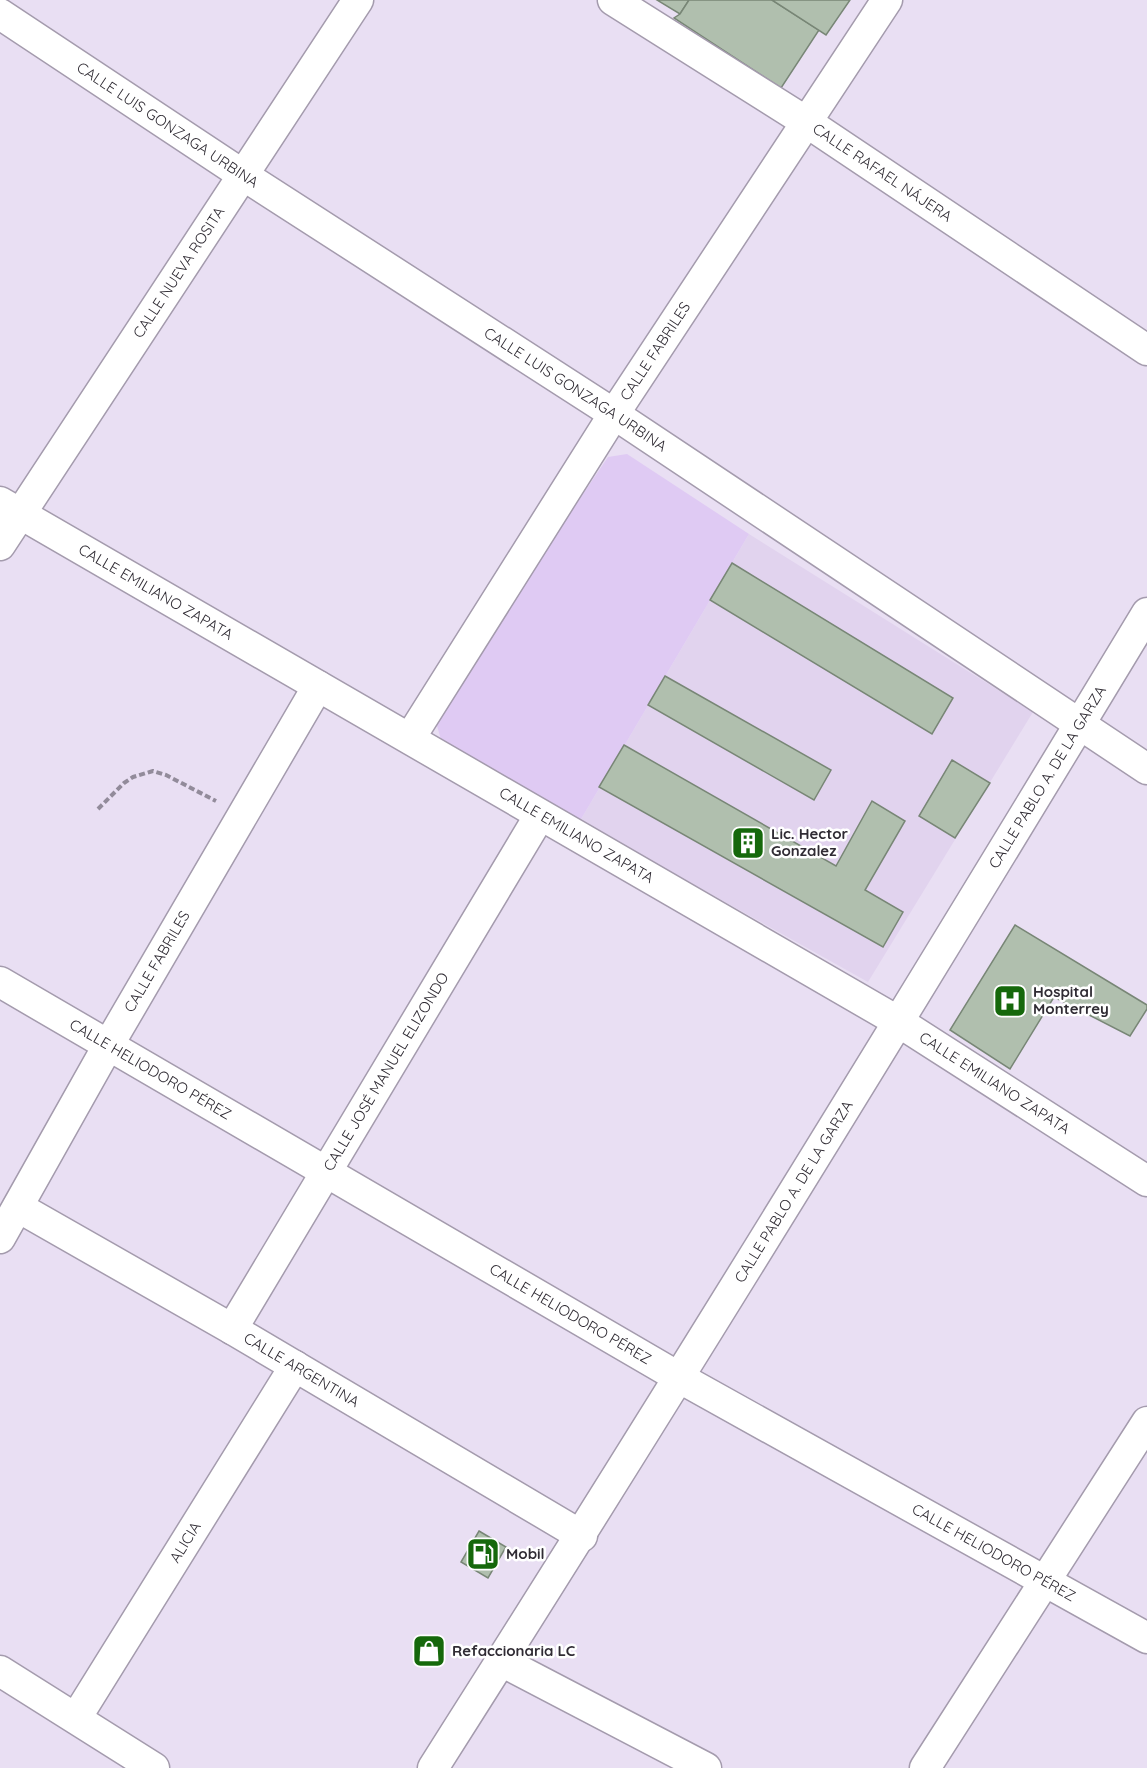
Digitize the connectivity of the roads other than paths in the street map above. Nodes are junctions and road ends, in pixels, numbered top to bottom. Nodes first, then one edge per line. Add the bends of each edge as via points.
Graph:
1 (358, 0) edge
2 (613, 0) edge
3 (887, 0) edge
4 (0, 14) edge
5 (808, 123) junction
6 (243, 175) junction
7 (1147, 350) edge
8 (614, 414) junction
9 (10, 508) edge
10 (0, 545) edge
11 (1147, 613) edge
12 (318, 686) junction
13 (1080, 725) junction
14 (410, 738) junction
15 (1147, 769) edge
16 (540, 815) junction
17 (0, 981) edge
18 (899, 1022) junction
19 (109, 1044) junction
20 (327, 1171) junction
21 (1147, 1181) edge
22 (18, 1207) junction
23 (0, 1238) edge
24 (232, 1329) junction
25 (295, 1366) junction
26 (680, 1378) junction
27 (1147, 1422) edge
28 (582, 1536) junction
29 (1044, 1581) junction
30 (1147, 1638) edge
31 (501, 1661) junction
32 (0, 1671) edge
33 (76, 1718) junction
34 (154, 1768) edge
35 (433, 1768) edge
36 (706, 1768) edge
37 (925, 1768) edge

1 - 6 street, CALLE NUEVA ROSITA
2 - 5 street, CALLE RAFAEL NÁJERA
3 - 5 street, CALLE FABRILES
4 - 6 street, CALLE LUIS GONZAGA URBINA
5 - 7 street, CALLE RAFAEL NÁJERA
5 - 8 street, CALLE FABRILES
6 - 8 street, CALLE LUIS GONZAGA URBINA
6 - 9 street, CALLE NUEVA ROSITA
8 - 13 street, CALLE LUIS GONZAGA URBINA
8 - 14 street, CALLE FABRILES
9 - 10 street, CALLE NUEVA ROSITA
9 - 12 street, CALLE EMILIANO ZAPATA
11 - 13 street, CALLE PABLO A. DE LA GARZA
12 - 14 street, CALLE EMILIANO ZAPATA
12 - 19 street, CALLE FABRILES
13 - 15 street, CALLE LUIS GONZAGA URBINA
13 - 18 street, CALLE PABLO A. DE LA GARZA
14 - 16 street, CALLE EMILIANO ZAPATA
16 - 18 street, CALLE EMILIANO ZAPATA
16 - 20 street, CALLE JOSÉ MANUEL ELIZONDO
17 - 19 street, CALLE HELIODORO PÉREZ
18 - 21 street, CALLE EMILIANO ZAPATA
18 - 26 street, CALLE PABLO A. DE LA GARZA
19 - 20 street, CALLE HELIODORO PÉREZ
19 - 22 street, CALLE FABRILES
20 - 24 street, CALLE JOSÉ MANUEL ELIZONDO
20 - 26 street, CALLE HELIODORO PÉREZ
22 - 23 street, CALLE FABRILES
22 - 24 street, CALLE ARGENTINA
24 - 25 street, CALLE ARGENTINA
25 - 28 street, CALLE ARGENTINA
25 - 33 street, ALICIA
26 - 28 street, CALLE PABLO A. DE LA GARZA
26 - 29 street, CALLE HELIODORO PÉREZ
27 - 29 street
28 - 31 street, CALLE PABLO A. DE LA GARZA
29 - 30 street, CALLE HELIODORO PÉREZ
29 - 37 street
31 - 35 street, CALLE PABLO A. DE LA GARZA
31 - 36 street
32 - 33 street
33 - 34 street

